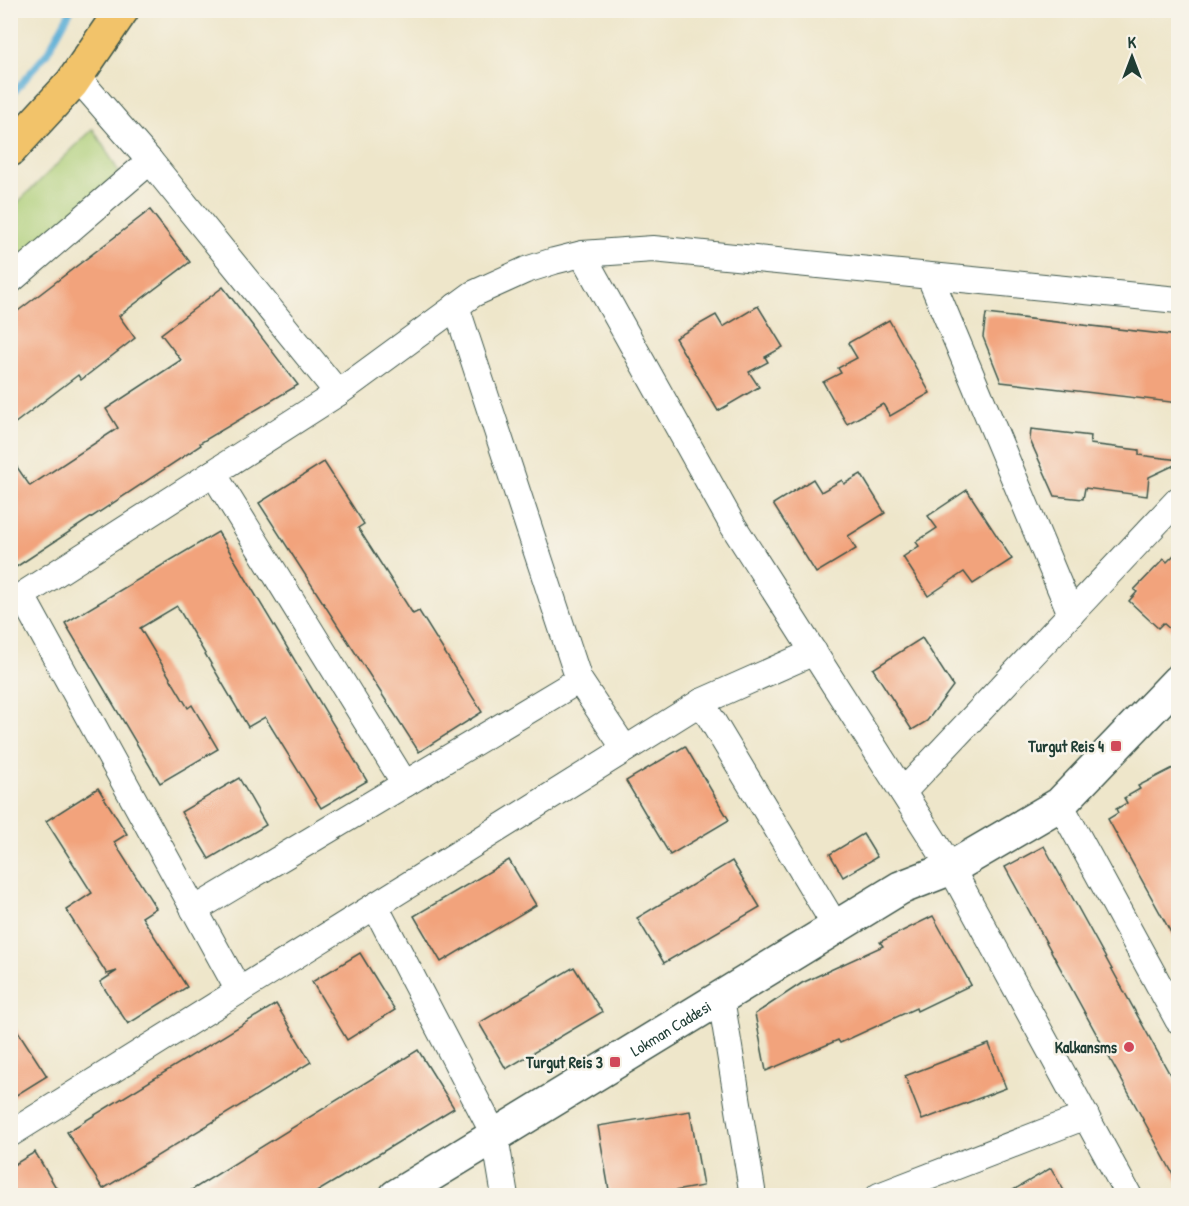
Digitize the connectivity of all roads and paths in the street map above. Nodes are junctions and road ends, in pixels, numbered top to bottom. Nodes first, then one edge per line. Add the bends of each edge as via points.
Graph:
1 (122, 10) edge
2 (77, 77) junction
3 (10, 150) edge
4 (150, 161) junction
5 (582, 254) junction
6 (930, 276) junction
7 (10, 281) edge
8 (1179, 300) edge
9 (456, 306) junction
10 (338, 393) junction
11 (213, 473) junction
12 (1179, 500) edge
13 (16, 600) edge
14 (1071, 614) junction
15 (814, 652) junction
16 (579, 680) junction
17 (1179, 681) edge
18 (701, 702) junction
19 (625, 749) junction
20 (405, 784) junction
21 (903, 792) junction
22 (1060, 804) junction
23 (951, 868) junction
24 (375, 906) junction
25 (194, 910) junction
26 (836, 927) junction
27 (239, 991) junction
28 (721, 998) junction
29 (1179, 1020) edge
30 (1086, 1116) junction
31 (10, 1134) edge
32 (495, 1136) junction
33 (396, 1196) edge
34 (506, 1196) edge
35 (753, 1196) edge
36 (879, 1196) edge
37 (1129, 1196) edge

1 - 2 main road
2 - 3 main road
2 - 4 street
4 - 7 street
4 - 10 street
5 - 6 street via 653,249
5 - 9 street via 526,270
5 - 15 street via 732,524
6 - 8 street
6 - 14 street
9 - 10 street
9 - 16 street
10 - 11 street
11 - 13 street
11 - 20 street
12 - 14 street
13 - 25 street
14 - 21 street
15 - 18 street
15 - 21 street
16 - 19 street
16 - 20 street
17 - 22 street, Lokman Caddesi
18 - 19 street
18 - 26 street
19 - 24 street
20 - 25 street
21 - 23 street
22 - 23 street, Lokman Caddesi
22 - 29 street
23 - 26 street, Lokman Caddesi via 900,888
23 - 30 street
24 - 27 street
24 - 32 street
25 - 27 street
26 - 28 street, Lokman Caddesi
27 - 31 street
28 - 32 street, Lokman Caddesi
28 - 35 street
30 - 36 street
30 - 37 street
32 - 33 street, Lokman Caddesi
32 - 34 street

